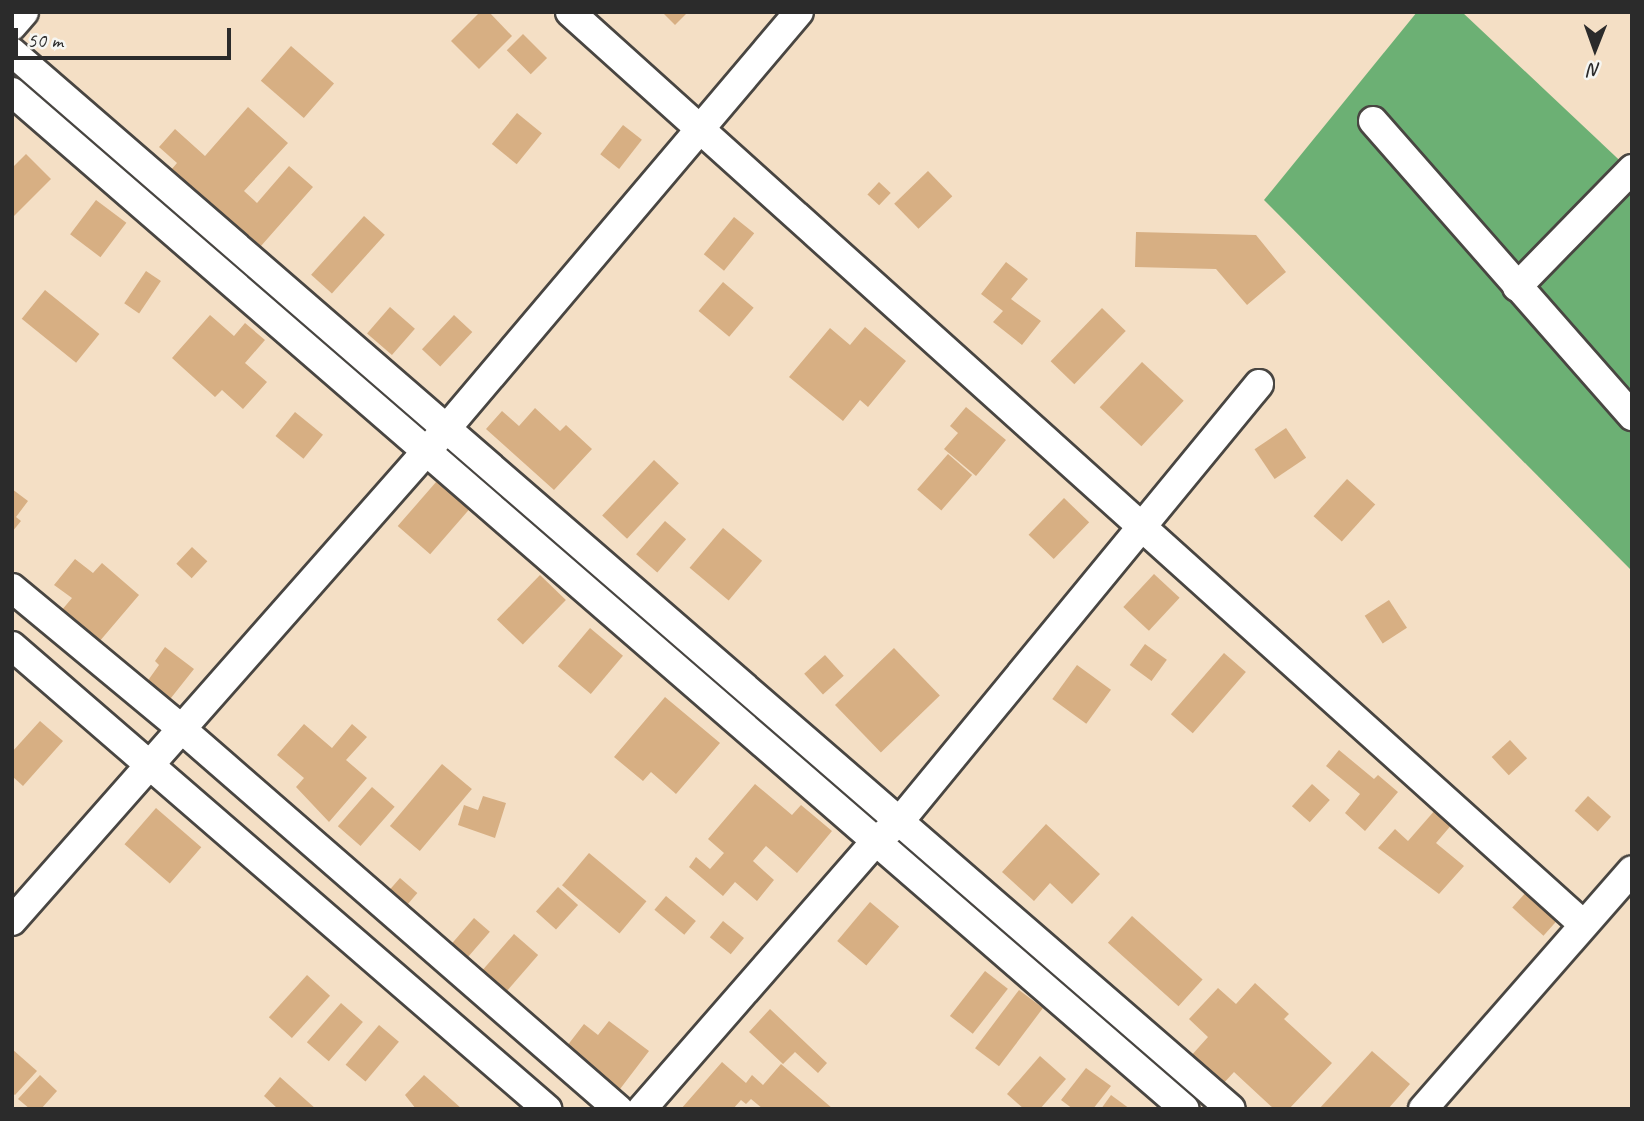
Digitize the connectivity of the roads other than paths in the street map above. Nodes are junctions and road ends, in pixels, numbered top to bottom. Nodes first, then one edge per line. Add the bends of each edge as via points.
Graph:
1 (24, 12) edge
2 (570, 12) edge
3 (799, 12) edge
4 (12, 26) edge
5 (12, 52) edge
6 (12, 92) edge
7 (1373, 121) dead end
8 (700, 129) junction
9 (1632, 169) edge
10 (1517, 287) junction
11 (1258, 384) dead end
12 (1632, 416) edge
13 (446, 429) junction
14 (426, 450) junction
15 (1144, 527) junction
16 (12, 588) edge
17 (12, 646) edge
18 (184, 731) junction
19 (150, 765) junction
20 (899, 822) junction
21 (876, 841) junction
22 (1632, 870) edge
23 (12, 921) edge
24 (1584, 925) junction
25 (547, 1109) edge
26 (618, 1109) edge
27 (642, 1109) edge
28 (1185, 1109) edge
29 (1231, 1109) edge
30 (1423, 1109) edge

1 - 4 street
2 - 8 street
3 - 8 street
5 - 13 street
6 - 14 street
7 - 10 street
8 - 13 street
8 - 15 street
9 - 10 street
10 - 12 street
11 - 15 street
13 - 14 street
13 - 20 street
14 - 18 street
14 - 21 street
15 - 20 street
15 - 24 street
16 - 18 street
17 - 19 street
18 - 19 street
18 - 26 street
19 - 23 street
19 - 25 street
20 - 21 street
20 - 29 street
21 - 27 street
21 - 28 street
22 - 24 street
24 - 30 street

